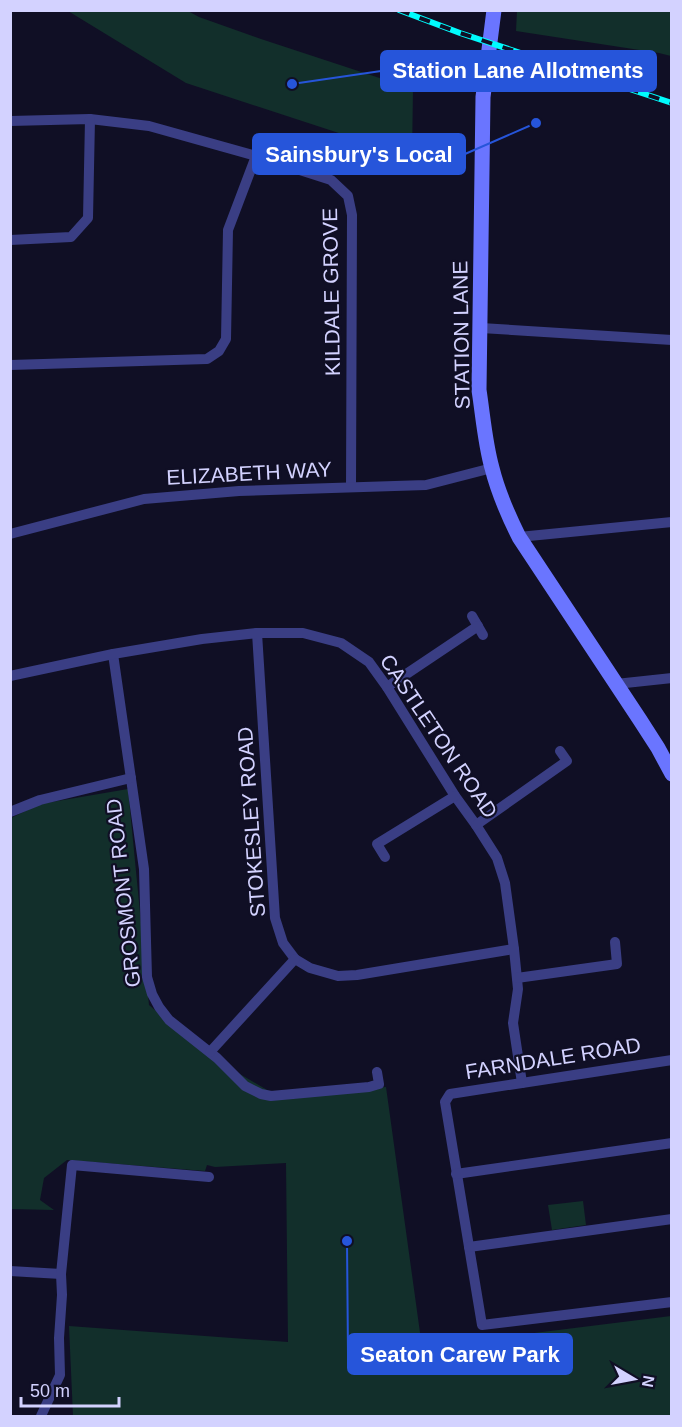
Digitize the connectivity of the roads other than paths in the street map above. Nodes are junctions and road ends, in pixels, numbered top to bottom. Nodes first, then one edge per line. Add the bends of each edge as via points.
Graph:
1 (494, 10) edge
2 (90, 119) junction
3 (10, 121) edge
4 (256, 156) junction
5 (10, 240) edge
6 (481, 328) junction
7 (672, 340) edge
8 (10, 365) edge
9 (492, 468) junction
10 (351, 487) junction
11 (672, 522) edge
12 (10, 534) edge
13 (519, 537) junction
14 (478, 626) dead end
15 (257, 633) junction
16 (113, 654) junction
17 (10, 676) edge
18 (672, 678) edge
19 (616, 684) junction
20 (387, 687) junction
21 (560, 751) dead end
22 (672, 774) edge
23 (130, 778) junction
24 (455, 796) junction
25 (10, 812) edge
26 (476, 825) junction
27 (385, 857) dead end
28 (615, 942) dead end
29 (514, 949) junction
30 (295, 958) junction
31 (517, 978) junction
32 (210, 1052) junction
33 (672, 1060) edge
34 (377, 1072) dead end
35 (522, 1083) junction
36 (672, 1143) edge
37 (456, 1174) junction
38 (208, 1177) dead end
39 (672, 1219) edge
40 (469, 1247) junction
41 (10, 1271) edge
42 (60, 1274) junction
43 (672, 1302) edge
44 (41, 1416) edge

1 - 6 main road, STATION LANE via 483,97
2 - 3 street, KILDALE GROVE
2 - 4 street, KILDALE GROVE via 149,126
2 - 5 street via 88,218 71,237
4 - 8 street via 228,230 226,339 219,351 207,359
4 - 10 street, KILDALE GROVE via 331,180 348,196 352,215
6 - 7 street
6 - 9 main road, STATION LANE via 479,390
9 - 10 street, ELIZABETH WAY via 426,485
9 - 13 main road, STATION LANE
10 - 12 street, ELIZABETH WAY via 144,499
11 - 13 street
13 - 19 main road, STATION LANE
14 - 20 street
15 - 16 street, CASTLETON ROAD
15 - 20 street, CASTLETON ROAD via 303,633 341,642 369,662
15 - 30 street, STOKESLEY ROAD via 274,918 283,943
16 - 17 street, CASTLETON ROAD
16 - 23 street, GROSMONT ROAD
18 - 19 street
19 - 22 main road, STATION LANE
20 - 24 street, CASTLETON ROAD
21 - 26 street via 567,761
23 - 25 street via 40,800
23 - 32 street, GROSMONT ROAD via 144,870 147,968 152,994 169,1020
24 - 26 street, CASTLETON ROAD
24 - 27 street via 377,844
26 - 29 street, CASTLETON ROAD via 497,858 505,883
28 - 31 street via 618,964
29 - 30 street via 338,976 310,968
29 - 31 street, CASTLETON ROAD
30 - 32 street
31 - 35 street, CASTLETON ROAD via 513,1023
32 - 34 street, GROSMONT ROAD via 245,1086 271,1096 369,1088 379,1084
33 - 35 street, FARNDALE ROAD
35 - 37 street, FARNDALE ROAD via 450,1094 445,1102
36 - 37 street
37 - 40 street
38 - 42 street via 72,1165
39 - 40 street
40 - 43 street via 482,1325
41 - 42 street
42 - 44 street via 60,1375

